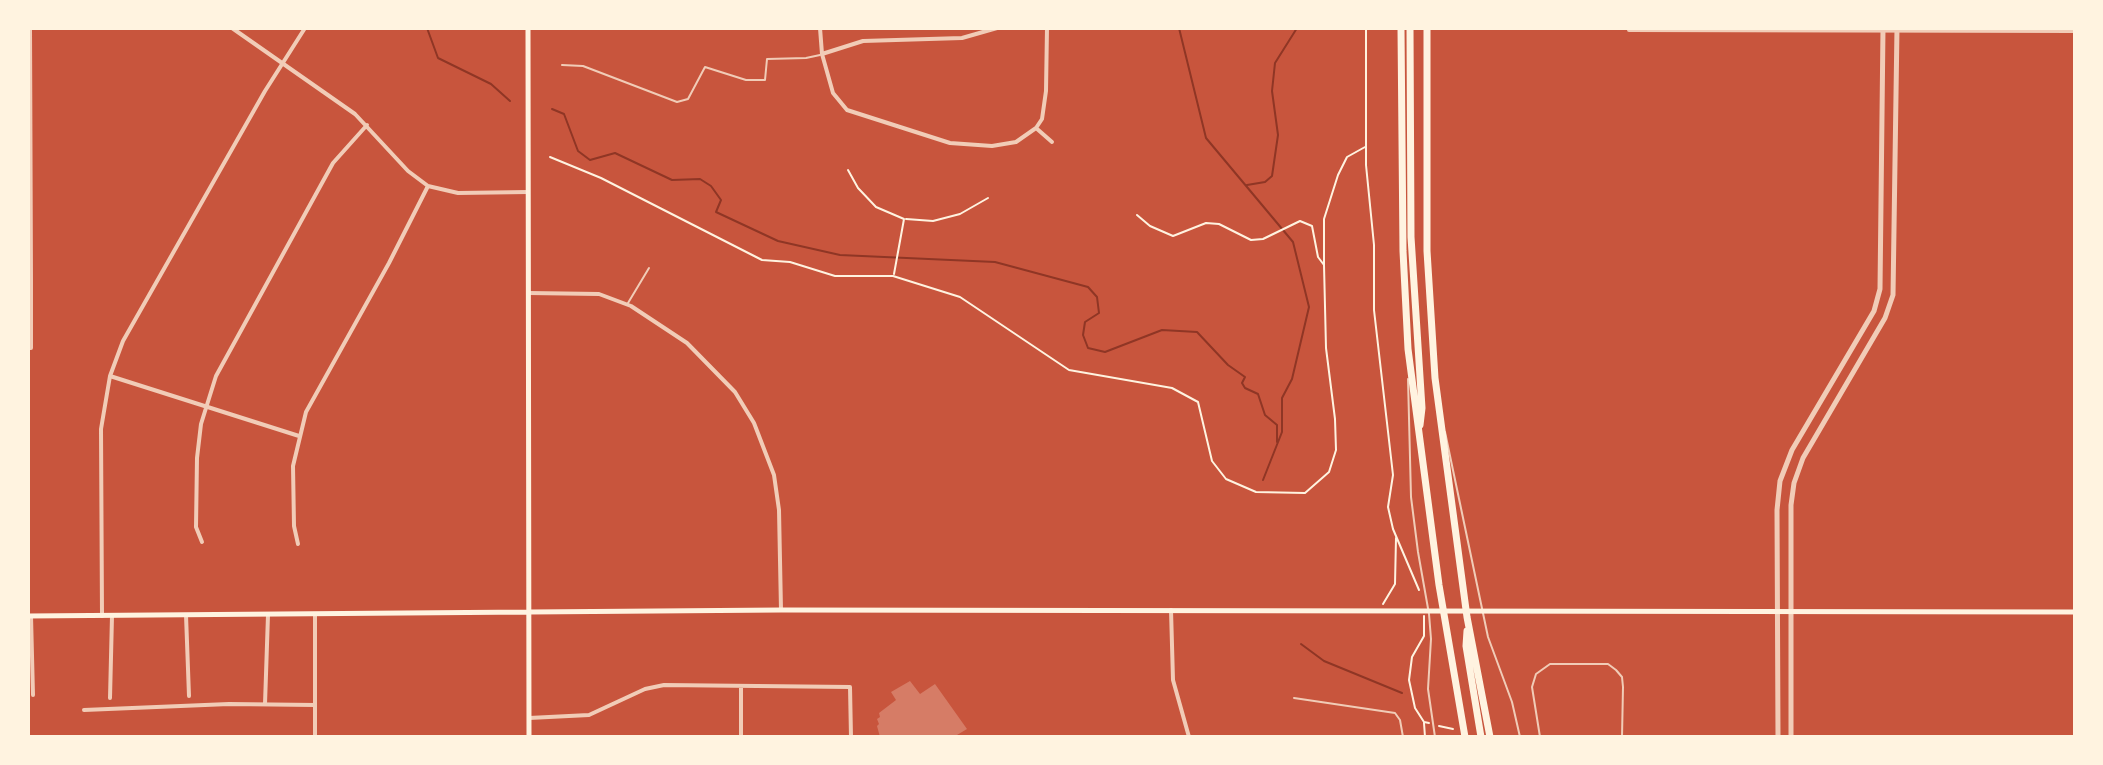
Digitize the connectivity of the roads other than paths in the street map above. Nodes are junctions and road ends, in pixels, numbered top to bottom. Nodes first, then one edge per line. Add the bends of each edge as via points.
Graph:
1 (30, 28) edge
2 (232, 28) edge
3 (305, 28) edge
4 (528, 28) edge
5 (820, 28) edge
6 (997, 28) edge
7 (1047, 28) edge
8 (1401, 28) edge
9 (1410, 28) edge
10 (1427, 28) edge
11 (1883, 29) edge
12 (1629, 30) dead end
13 (1897, 30) edge
14 (2075, 31) edge
15 (822, 54) junction
16 (283, 62) junction
17 (562, 65) dead end
18 (29, 73) edge
19 (367, 125) junction
20 (1036, 128) junction
21 (29, 142) edge
22 (1052, 142) dead end
23 (428, 186) junction
24 (528, 192) junction
25 (29, 211) edge
26 (649, 268) dead end
27 (30, 280) edge
28 (529, 293) junction
29 (627, 304) junction
30 (28, 348) edge
31 (1408, 349) junction
32 (110, 376) junction
33 (1437, 395) junction
34 (206, 406) junction
35 (299, 436) junction
36 (1418, 438) junction
37 (202, 542) dead end
38 (298, 544) dead end
39 (781, 610) junction
40 (1171, 610) junction
41 (1777, 610) junction
42 (1791, 610) junction
43 (529, 612) junction
44 (2075, 612) edge
45 (268, 614) junction
46 (315, 614) junction
47 (186, 615) junction
48 (30, 616) edge
49 (102, 616) junction
50 (112, 616) junction
51 (1467, 617) junction
52 (741, 686) junction
53 (33, 695) dead end
54 (189, 696) dead end
55 (110, 698) dead end
56 (1294, 698) dead end
57 (265, 704) junction
58 (315, 705) junction
59 (84, 710) dead end
60 (529, 718) junction
61 (315, 737) edge
62 (529, 737) edge
63 (741, 737) edge
64 (851, 737) edge
65 (1189, 737) edge
66 (1403, 737) edge
67 (1435, 737) edge
68 (1465, 737) edge
69 (1481, 737) edge
70 (1490, 737) edge
71 (1520, 737) edge
72 (1540, 737) edge
73 (1622, 737) edge
74 (1778, 737) edge
75 (1791, 737) edge

1 - 18 street
2 - 16 street
3 - 16 street
4 - 24 main road
5 - 15 street
6 - 15 street via 962,38 863,41
7 - 20 street via 1045,107
8 - 31 highway
9 - 36 highway via 1412,279 1422,408
10 - 33 highway via 1428,268
11 - 12 street
11 - 13 street
11 - 41 street via 1880,289 1874,311 1783,470 1777,510
13 - 14 street
13 - 42 street via 1893,295 1885,318 1796,472
15 - 17 lane via 767,59 765,80 746,80 705,67 688,99 677,102 583,66
15 - 20 street via 837,101 866,118 950,143 992,146 1016,142
16 - 19 street
16 - 32 street via 123,341
18 - 21 street
19 - 23 street
19 - 34 street via 338,156 314,196 223,359
20 - 22 street
21 - 25 street
23 - 24 street via 458,193
23 - 35 street via 312,398
24 - 28 main road
25 - 27 street
26 - 29 lane
27 - 30 street
28 - 29 street via 599,294
28 - 43 main road
29 - 39 street via 699,354 735,392 754,423 778,491
31 - 36 highway
31 - 67 lane via 1411,497 1430,624 1428,689
32 - 34 street
32 - 49 street via 101,429
33 - 51 highway
33 - 71 lane via 1488,637
34 - 35 street
34 - 37 street via 197,458 196,527
35 - 38 street via 293,466
36 - 68 highway
39 - 40 main road
39 - 43 main road
40 - 41 main road
40 - 65 street via 1173,680
41 - 42 main road
41 - 74 street
42 - 44 main road
42 - 75 street
43 - 46 main road
43 - 60 main road
45 - 46 main road
45 - 47 main road
45 - 57 street
46 - 58 street
47 - 50 main road
47 - 54 street
48 - 49 main road
48 - 53 street
49 - 50 main road
50 - 55 street
51 - 69 highway via 1466,646
51 - 70 highway
52 - 60 street via 664,685 589,715
52 - 63 street
52 - 64 street via 850,687
56 - 66 lane via 1395,713
57 - 58 street
57 - 59 street
58 - 61 street
60 - 62 main road
72 - 73 lane via 1532,687 1536,674 1550,664 1608,664 1622,677

